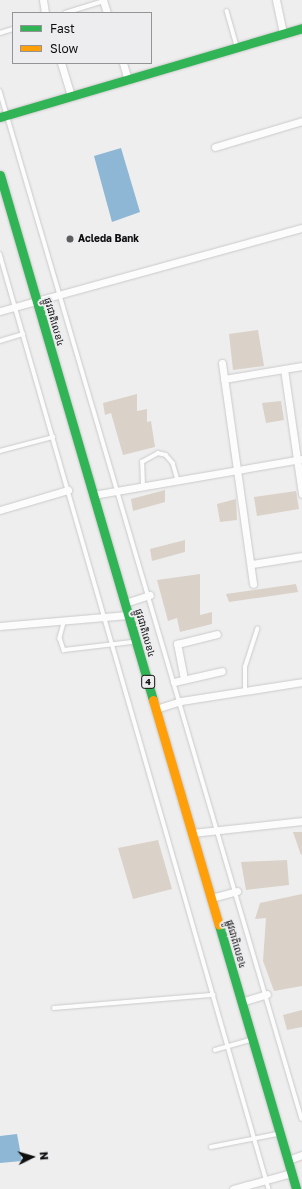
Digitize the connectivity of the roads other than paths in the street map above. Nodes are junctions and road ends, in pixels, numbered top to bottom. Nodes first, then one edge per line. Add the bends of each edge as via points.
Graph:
1 (43, 0) edge
2 (276, 0) edge
3 (104, 1) edge
4 (227, 11) dead end
5 (45, 12) edge
6 (68, 12) edge
7 (107, 12) edge
8 (302, 28) edge
9 (12, 29) edge
10 (0, 33) edge
11 (283, 34) junction
12 (238, 48) junction
13 (61, 64) edge
14 (123, 64) edge
15 (128, 80) junction
16 (0, 91) edge
17 (71, 96) junction
18 (4, 116) edge
19 (302, 121) edge
20 (215, 147) dead end
21 (0, 175) edge
22 (302, 228) edge
23 (0, 254) edge
24 (60, 294) junction
25 (36, 300) junction
26 (16, 308) junction
27 (0, 311) edge
28 (23, 334) junction
29 (0, 341) edge
30 (222, 363) dead end
31 (302, 366) edge
32 (284, 369) junction
33 (224, 379) junction
34 (53, 437) junction
35 (0, 452) edge
36 (300, 460) edge
37 (238, 469) junction
38 (178, 480) junction
39 (143, 486) junction
40 (68, 490) junction
41 (118, 491) junction
42 (302, 494) edge
43 (93, 495) junction
44 (0, 510) edge
45 (302, 556) edge
46 (252, 564) junction
47 (253, 584) dead end
48 (149, 595) junction
49 (125, 603) junction
50 (128, 615) junction
51 (105, 619) junction
52 (64, 623) junction
53 (0, 626) edge
54 (257, 629) dead end
55 (217, 634) dead end
56 (136, 641) junction
57 (112, 645) junction
58 (222, 671) dead end
59 (184, 679) junction
60 (174, 682) junction
61 (302, 682) edge
62 (245, 690) junction
63 (180, 702) junction
64 (156, 709) junction
65 (302, 821) edge
66 (217, 829) junction
67 (192, 833) junction
68 (236, 891) junction
69 (211, 898) junction
70 (266, 994) junction
71 (213, 995) junction
72 (241, 1002) junction
73 (54, 1008) dead end
74 (252, 1040) junction
75 (228, 1046) junction
76 (215, 1050) dead end
77 (302, 1117) edge
78 (280, 1133) junction
79 (254, 1139) junction
80 (211, 1147) dead end
81 (302, 1156) edge
82 (288, 1160) junction
83 (292, 1173) junction
84 (266, 1180) junction
85 (297, 1184) edge
86 (233, 1189) edge
87 (269, 1189) edge

1 - 5 street
2 - 11 street
3 - 6 lane
3 - 7 street
4 - 12 lane
8 - 11 main road
9 - 10 lane
11 - 12 main road
12 - 15 main road
13 - 17 street
14 - 15 street
15 - 17 main road
16 - 18 lane
17 - 18 main road
18 - 24 lane
19 - 20 street
21 - 25 main road, ផ្លូវជាតិលេខ៤ / 4
22 - 24 street
23 - 26 lane
24 - 25 street
24 - 41 lane
25 - 26 street
25 - 43 main road, ផ្លូវជាតិលេខ៤ / 4
26 - 27 street
26 - 28 lane
28 - 29 lane
28 - 34 lane
30 - 33 street
31 - 32 street
32 - 33 street
32 - 36 street
33 - 37 street
34 - 35 lane
34 - 40 lane
36 - 37 street
36 - 42 street
37 - 38 street
37 - 46 street
38 - 39 street
38 - 39 lane via 173,463 166,455 158,453 142,462
39 - 41 street
40 - 44 street
40 - 51 lane
41 - 43 street
41 - 48 lane
43 - 49 main road, ផ្លូវជាតិលេខ៤ / 4
45 - 46 street
46 - 47 street
48 - 49 street
48 - 60 lane
49 - 50 main road, ផ្លូវជាតិលេខ៤ / 4
50 - 51 street
50 - 56 main road, ផ្លូវជាតិលេខ៤ / 4
51 - 52 street
51 - 57 lane
52 - 53 street
52 - 57 lane via 60,638 64,650
54 - 62 lane via 245,667
55 - 59 street via 177,644
56 - 57 lane
56 - 64 main road, ផ្លូវជាតិលេខ៤ / 4
57 - 71 lane
58 - 59 street
59 - 60 street
60 - 63 lane
61 - 62 street
62 - 63 street
63 - 64 street
63 - 66 lane
64 - 67 main road, ផ្លូវជាតិលេខ៤ / 4
65 - 66 street
66 - 67 street
66 - 68 lane
67 - 69 main road, ផ្លូវជាតិលេខ៤ / 4
68 - 69 street
68 - 70 lane
69 - 72 main road, ផ្លូវជាតិលេខ៤ / 4
70 - 72 street
70 - 77 lane
71 - 73 lane
71 - 75 lane
72 - 74 main road, ផ្លូវជាតិលេខ៤ / 4
74 - 75 lane
74 - 78 main road, ផ្លូវជាតិលេខ៤ / 4
75 - 76 lane
75 - 79 lane
78 - 79 lane
78 - 82 main road, ផ្លូវជាតិលេខ៤ / 4
79 - 80 lane
79 - 84 lane
81 - 82 street
82 - 83 main road, ផ្លូវជាតិលេខ៤ / 4
83 - 84 street
83 - 85 main road, ផ្លូវជាតិលេខ៤ / 4
84 - 86 street
84 - 87 lane

